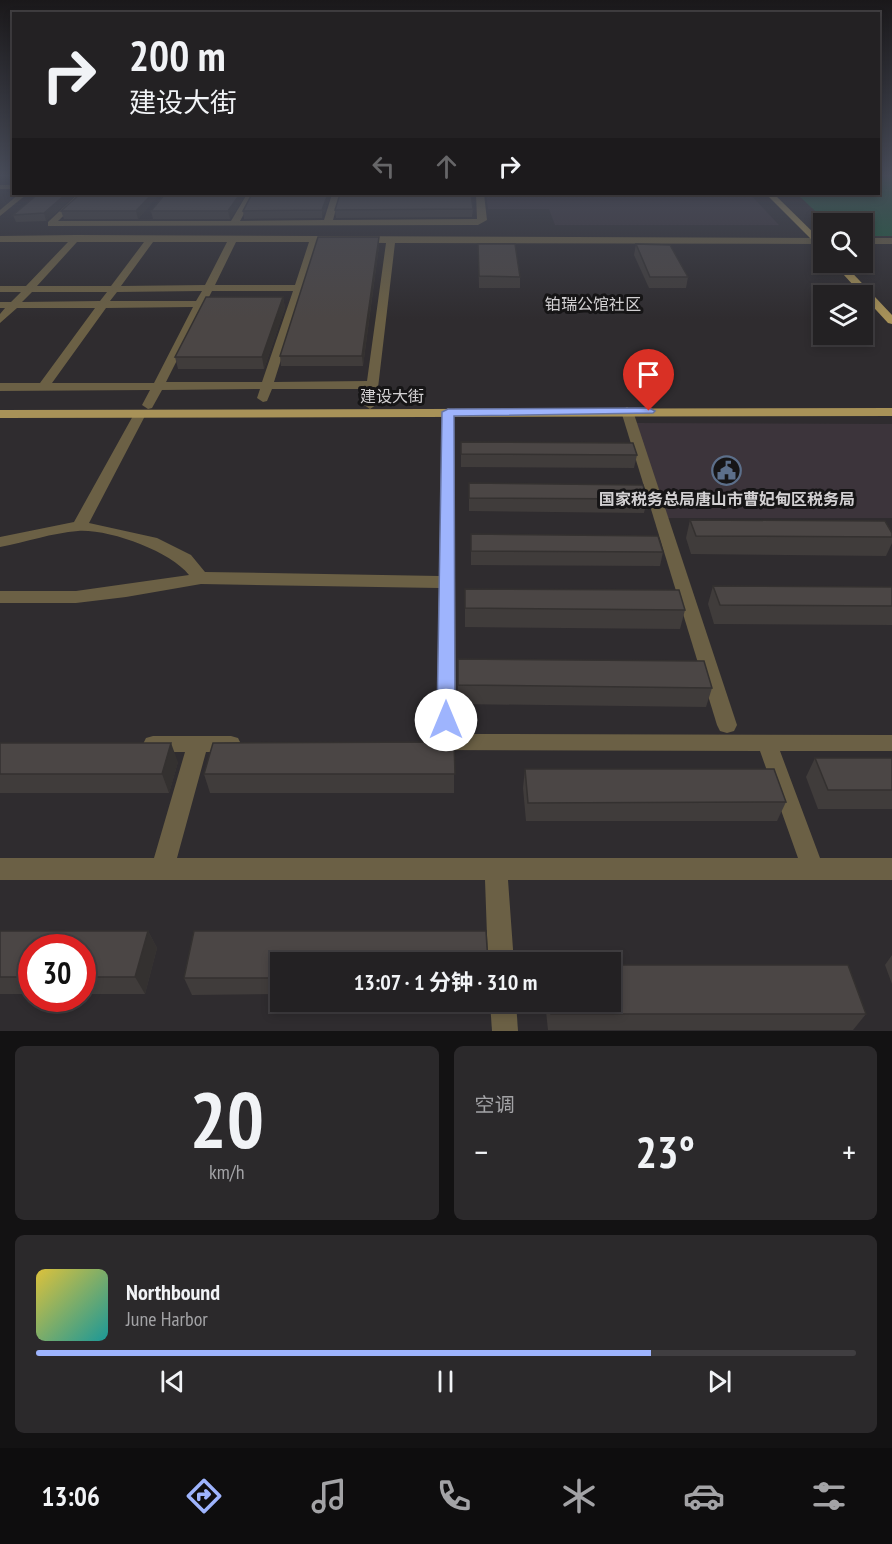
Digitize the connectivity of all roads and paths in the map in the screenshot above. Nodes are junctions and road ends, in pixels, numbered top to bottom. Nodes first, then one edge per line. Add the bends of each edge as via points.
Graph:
1 (53, 222) edge
2 (95, 222) edge
3 (207, 222) edge
4 (317, 222) edge
5 (801, 222) edge
6 (234, 223) joint
7 (813, 233) edge
8 (0, 238) edge
9 (76, 238) junction
10 (151, 238) junction
11 (234, 238) junction
12 (315, 238) junction
13 (391, 238) junction
14 (813, 240) edge
15 (873, 241) edge
16 (892, 241) edge
17 (846, 273) edge
18 (856, 273) edge
19 (299, 288) junction
20 (0, 289) edge
21 (29, 289) junction
22 (114, 289) junction
23 (208, 289) junction
24 (103, 304) junction
25 (200, 304) junction
26 (0, 305) edge
27 (15, 305) junction
28 (892, 311) edge
29 (0, 320) edge
30 (892, 321) edge
31 (372, 385) junction
32 (158, 386) junction
33 (267, 386) junction
34 (0, 387) edge
35 (43, 387) junction
36 (263, 398) dead end
37 (892, 404) edge
38 (370, 405) junction
39 (0, 406) edge
40 (144, 410) junction
41 (627, 411) junction
42 (448, 412) junction
43 (892, 412) edge
44 (0, 414) edge
45 (80, 526) junction
46 (0, 542) edge
47 (201, 578) junction
48 (447, 582) junction
49 (0, 597) edge
50 (727, 724) dead end
51 (446, 742) junction
52 (245, 743) edge
53 (411, 743) edge
54 (767, 743) junction
55 (892, 743) edge
56 (128, 744) edge
57 (198, 744) junction
58 (163, 868) junction
59 (0, 869) edge
60 (496, 869) junction
61 (813, 869) junction
62 (892, 869) edge
63 (500, 952) edge
64 (504, 1012) edge
65 (505, 1031) edge

1 - 2 street
3 - 6 street
4 - 6 street
5 - 7 main road
8 - 9 street
9 - 10 street
9 - 21 street
10 - 11 street
10 - 22 street
11 - 12 street
11 - 23 street
12 - 13 street
12 - 19 street
13 - 14 street
13 - 31 street
15 - 16 street
17 - 30 main road
18 - 28 main road
19 - 23 street
19 - 33 street
20 - 21 street
21 - 22 street
21 - 27 street
22 - 23 street
22 - 24 street
23 - 25 street
24 - 25 street
24 - 27 street
24 - 35 street
25 - 32 street
26 - 27 street
27 - 29 street
31 - 33 street
31 - 38 street
32 - 33 street
32 - 35 street
32 - 40 street
33 - 36 street
34 - 35 street
37 - 38 main road, 建设大街
38 - 40 main road, 建设大街
39 - 40 main road, 建设大街
40 - 42 main road, 建设大街
40 - 44 main road, 建设大街
40 - 45 street
41 - 42 main road, 建设大街
41 - 43 main road, 建设大街
41 - 50 street
42 - 48 street
45 - 46 street
45 - 47 street via 151,542 186,559
47 - 48 street
47 - 49 street via 92,597
48 - 51 street
51 - 53 street
51 - 54 street
52 - 57 street
54 - 55 street
54 - 61 street
56 - 57 street
57 - 58 street
58 - 59 street
58 - 60 street
60 - 61 street
60 - 63 street
61 - 62 street
64 - 65 street

